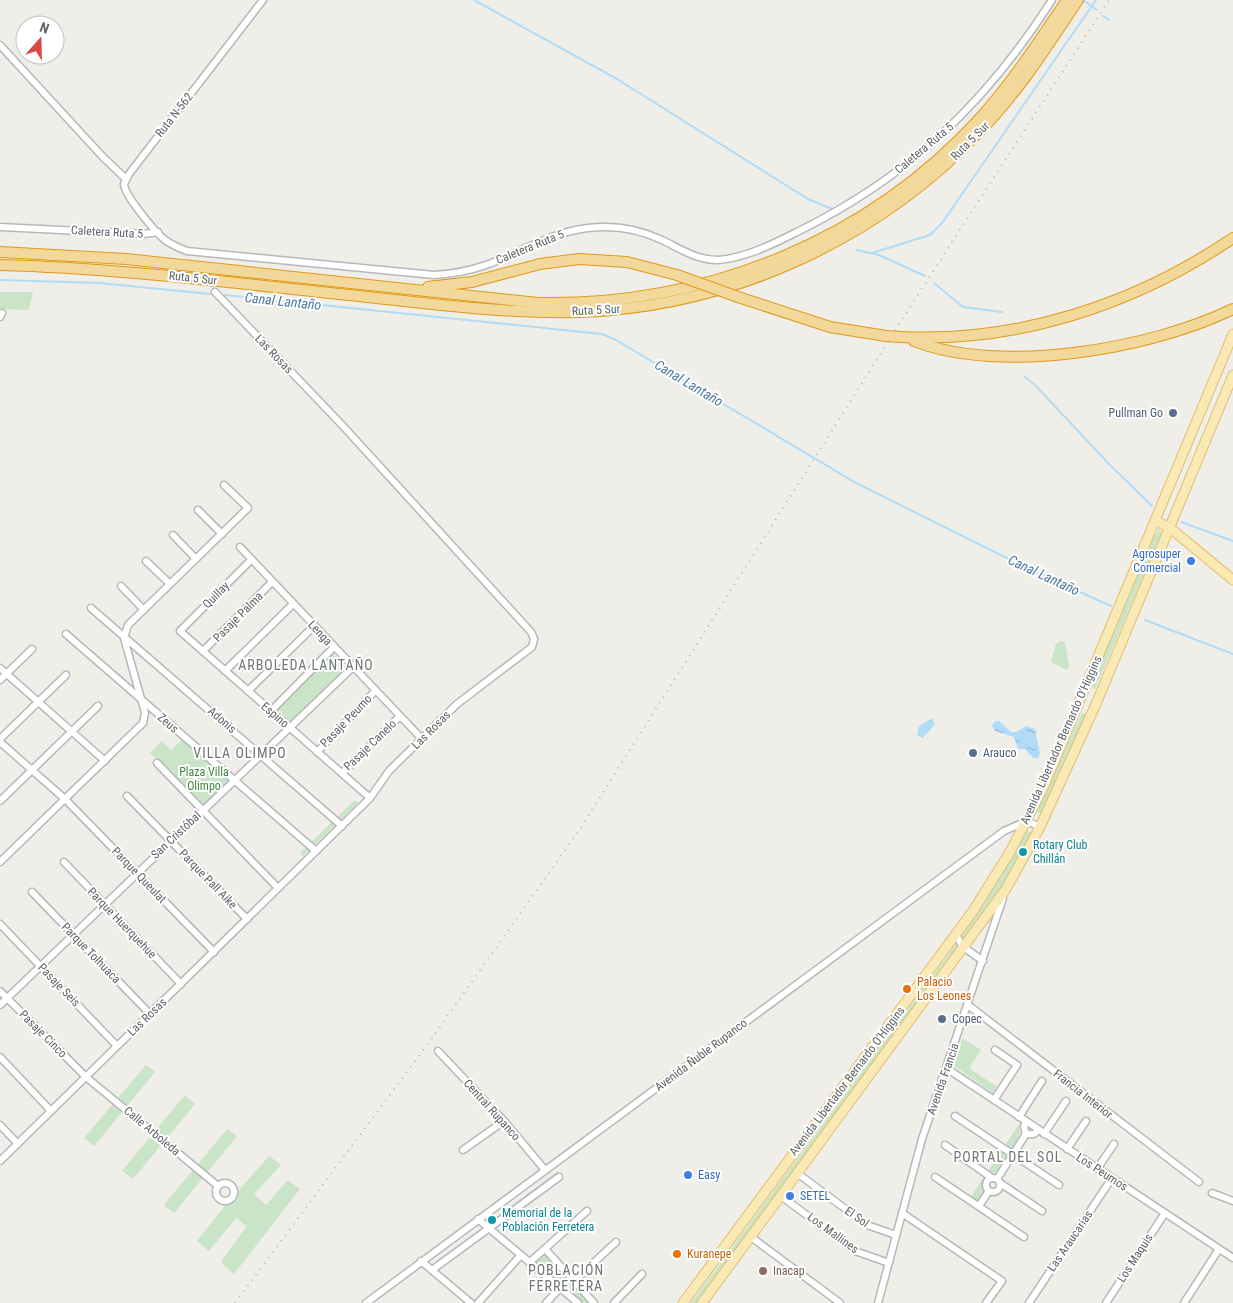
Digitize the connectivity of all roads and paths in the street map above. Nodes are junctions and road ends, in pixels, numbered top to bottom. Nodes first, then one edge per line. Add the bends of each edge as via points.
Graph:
1 (263, 0) edge
2 (1052, 0) edge
3 (1067, 0) edge
4 (1078, 0) edge
5 (0, 44) edge
6 (126, 179) junction
7 (0, 227) edge
8 (158, 232) junction
9 (1233, 238) edge
10 (0, 252) edge
11 (0, 265) edge
12 (402, 289) junction
13 (215, 292) dead end
14 (1233, 309) edge
15 (1233, 334) edge
16 (903, 337) junction
17 (1233, 375) edge
18 (224, 485) dead end
19 (198, 510) dead end
20 (1154, 521) junction
21 (1169, 527) junction
22 (222, 534) junction
23 (173, 536) dead end
24 (240, 547) dead end
25 (196, 559) junction
26 (251, 560) junction
27 (146, 561) dead end
28 (1233, 580) edge
29 (272, 582) junction
30 (170, 584) junction
31 (121, 586) dead end
32 (293, 604) junction
33 (91, 608) dead end
34 (144, 610) junction
35 (314, 626) junction
36 (180, 631) joint
37 (66, 634) dead end
38 (124, 635) junction
39 (334, 647) junction
40 (32, 649) dead end
41 (203, 651) junction
42 (353, 667) junction
43 (0, 668) edge
44 (225, 670) junction
45 (7, 674) junction
46 (66, 675) dead end
47 (0, 680) edge
48 (248, 691) junction
49 (376, 691) junction
50 (1081, 697) junction
51 (142, 700) junction
52 (39, 702) junction
53 (1096, 704) junction
54 (98, 706) dead end
55 (271, 711) junction
56 (399, 717) junction
57 (291, 729) junction
58 (72, 731) junction
59 (0, 740) edge
60 (422, 740) junction
61 (317, 752) junction
62 (262, 754) junction
63 (105, 760) junction
64 (157, 763) dead end
65 (32, 770) junction
66 (342, 773) junction
67 (235, 780) junction
68 (127, 796) dead end
69 (370, 798) junction
70 (65, 799) junction
71 (0, 801) edge
72 (203, 810) junction
73 (1026, 821) junction
74 (342, 826) junction
75 (1040, 827) junction
76 (170, 841) junction
77 (316, 851) junction
78 (0, 862) edge
79 (64, 862) dead end
80 (136, 873) junction
81 (278, 888) junction
82 (1006, 889) junction
83 (32, 892) dead end
84 (104, 904) junction
85 (246, 919) junction
86 (0, 924) edge
87 (73, 934) junction
88 (956, 934) junction
89 (964, 948) junction
90 (214, 952) junction
91 (983, 961) junction
92 (40, 966) junction
93 (181, 984) junction
94 (0, 992) edge
95 (7, 998) junction
96 (0, 1005) edge
97 (968, 1005) junction
98 (150, 1014) junction
99 (117, 1046) junction
100 (438, 1050) dead end
101 (995, 1050) dead end
102 (0, 1057) edge
103 (946, 1068) junction
104 (853, 1074) junction
105 (86, 1077) junction
106 (1042, 1081) dead end
107 (863, 1084) junction
108 (994, 1100) junction
109 (1066, 1101) dead end
110 (51, 1111) junction
111 (955, 1116) dead end
112 (1019, 1116) junction
113 (504, 1121) junction
114 (1026, 1121) junction
115 (1086, 1121) dead end
116 (0, 1125) edge
117 (1041, 1132) junction
118 (1026, 1134) junction
119 (18, 1144) junction
120 (1114, 1144) dead end
121 (945, 1145) dead end
122 (1067, 1149) junction
123 (463, 1150) dead end
124 (1013, 1154) junction
125 (0, 1161) edge
126 (1097, 1169) junction
127 (545, 1170) junction
128 (798, 1173) junction
129 (559, 1176) dead end
130 (935, 1178) dead end
131 (1112, 1178) junction
132 (997, 1180) junction
133 (1199, 1182) dead end
134 (1059, 1185) dead end
135 (218, 1186) dead end
136 (989, 1191) junction
137 (1212, 1192) dead end
138 (781, 1196) junction
139 (1233, 1202) edge
140 (979, 1206) junction
141 (587, 1211) dead end
142 (1042, 1211) dead end
143 (902, 1213) junction
144 (1165, 1213) junction
145 (478, 1219) junction
146 (490, 1228) junction
147 (896, 1235) junction
148 (751, 1237) junction
149 (1024, 1237) dead end
150 (616, 1242) dead end
151 (545, 1248) junction
152 (1219, 1249) junction
153 (521, 1255) junction
154 (1233, 1258) edge
155 (421, 1261) junction
156 (530, 1262) junction
157 (889, 1263) junction
158 (432, 1270) junction
159 (642, 1274) dead end
160 (574, 1280) junction
161 (560, 1288) junction
162 (366, 1303) edge
163 (471, 1303) edge
164 (478, 1303) edge
165 (546, 1303) edge
166 (578, 1303) edge
167 (594, 1303) edge
168 (614, 1303) edge
169 (683, 1303) edge
170 (702, 1303) edge
171 (840, 1303) edge
172 (878, 1303) edge
173 (986, 1303) edge
174 (1029, 1303) edge
175 (1106, 1303) edge
176 (1184, 1303) edge

1 - 6 street, Ruta N-562
2 - 8 street, Caletera Ruta 5 via 988,87 918,156 826,217 734,257 703,259 639,232 598,227 554,236 474,269 426,275 187,250 170,244
3 - 12 highway, Ruta 5 Sur via 1010,83 938,159 874,209 784,257 705,284 604,301 538,303
4 - 11 highway, Ruta 5 Sur via 1030,72 998,112 952,160 907,197 858,230 800,260 743,282 687,298 607,310 528,312 131,272
5 - 6 street
6 - 8 street via 124,187 128,196
7 - 8 street, Caletera Ruta 5
9 - 16 highway via 1162,280 1074,315 996,332
10 - 12 highway, Ruta 5 Sur via 133,260
12 - 16 highway, bridge via 472,282 540,264 579,259 627,262 677,275 830,327
13 - 60 street, Las Rosas via 531,632 534,639 532,647 457,704
14 - 16 highway via 1155,339 1072,353 977,354 934,347
15 - 20 main road, Avenida Libertador Bernardo O'Higgins
17 - 21 main road, Avenida Libertador Bernardo O'Higgins
18 - 22 street via 248,508
19 - 22 street
20 - 21 main road
20 - 50 main road, Avenida Libertador Bernardo O'Higgins
21 - 28 main road
21 - 53 main road, Avenida Libertador Bernardo O'Higgins
22 - 25 street
23 - 25 street
24 - 26 street, Lenga
25 - 30 street
26 - 29 street, Lenga
26 - 36 street, Quillay
27 - 30 street
29 - 32 street, Lenga
29 - 41 street, Pasaje Palma
30 - 34 street
31 - 34 street
32 - 35 street, Lenga
32 - 44 street
33 - 38 street, Adonis
34 - 38 street via 128,625
35 - 39 street, Lenga
35 - 48 street
36 - 41 street, Espino
37 - 51 street, Zeus
38 - 51 street
38 - 62 street, Adonis
39 - 42 street, Lenga
39 - 55 street
40 - 45 street
41 - 44 street, Espino
42 - 49 street, Lenga
42 - 57 street, San Cristóbal
43 - 45 street
44 - 48 street, Espino
45 - 47 street
45 - 52 street
46 - 52 street
48 - 55 street, Espino
49 - 56 street, Lenga
49 - 61 street, Pasaje Peumo
50 - 53 main road
50 - 73 main road, Avenida Libertador Bernardo O'Higgins
51 - 63 street via 143,723
51 - 67 street, Zeus
52 - 58 street
52 - 59 street
53 - 75 main road, Avenida Libertador Bernardo O'Higgins
54 - 58 street
55 - 57 street, Espino
56 - 60 street, Lenga
56 - 66 street, Pasaje Canelo
57 - 61 street, Espino
57 - 62 street, San Cristóbal
58 - 63 street
58 - 65 street
59 - 65 street, Parque Queulat
60 - 69 street, Las Rosas via 381,781
61 - 66 street, Espino
62 - 67 street, San Cristóbal
62 - 74 street, Adonis
63 - 70 street
64 - 72 street
65 - 70 street, Parque Queulat
65 - 71 street
66 - 69 street, Espino
67 - 72 street, San Cristóbal
67 - 77 street, Zeus
68 - 76 street, Parque Pall Aike
69 - 74 street, Las Rosas
70 - 78 street
70 - 80 street, Parque Queulat
72 - 76 street, San Cristóbal
72 - 81 street
73 - 75 street
73 - 88 main road, Avenida Libertador Bernardo O'Higgins via 987,891
73 - 127 street, Avenida Ñuble Rupanco via 1004,831
74 - 77 street, Las Rosas
75 - 82 main road, Avenida Libertador Bernardo O'Higgins
76 - 80 street, San Cristóbal
76 - 85 street, Parque Pall Aike
77 - 81 street, Las Rosas
79 - 84 street, Parque Huerquehue
80 - 84 street, San Cristóbal
80 - 90 street, Parque Queulat
81 - 85 street, Las Rosas
82 - 89 main road, Avenida Libertador Bernardo O'Higgins
82 - 91 street, Avenida Francia
83 - 87 street, Parque Tolhuaca
84 - 87 street, San Cristóbal
84 - 93 street, Parque Huerquehue
85 - 90 street, Las Rosas
86 - 92 street, Pasaje Seis
87 - 92 street, San Cristóbal
87 - 98 street, Parque Tolhuaca
88 - 89 street
88 - 104 main road, Avenida Libertador Bernardo O'Higgins
89 - 91 street
89 - 107 main road, Avenida Libertador Bernardo O'Higgins
90 - 93 street, Las Rosas
91 - 97 street, Avenida Francia
92 - 95 street, San Cristóbal
92 - 99 street, Pasaje Seis
93 - 98 street, Las Rosas
94 - 95 street, Pasaje Cinco
95 - 96 street, San Cristóbal
95 - 105 street, Pasaje Cinco
97 - 103 street, Avenida Francia
97 - 133 street, Francia Interior
98 - 99 street, Las Rosas
99 - 105 street, Las Rosas
100 - 113 street, Central Rupanco
101 - 108 street via 1017,1065
102 - 110 street
103 - 108 street, Los Peumos
103 - 143 street, Avenida Francia
104 - 107 main road
104 - 169 main road, Avenida Libertador Bernardo O'Higgins
105 - 110 street, Las Rosas
105 - 135 street, Calle Arboleda
106 - 112 street
107 - 128 main road, Avenida Libertador Bernardo O'Higgins
108 - 112 street, Los Peumos
109 - 117 street
110 - 119 street, Las Rosas
111 - 124 street
112 - 114 street, Los Peumos
113 - 123 street
113 - 127 street, Central Rupanco
114 - 117 street, Los Peumos
114 - 118 street
115 - 122 street
116 - 119 street
117 - 118 street
117 - 122 street, Los Peumos
118 - 124 street
119 - 125 street, Las Rosas
120 - 126 street
121 - 132 street
122 - 126 street, Los Peumos
124 - 132 street
124 - 134 street
126 - 131 street, Los Peumos
127 - 145 street, Avenida Ñuble Rupanco
128 - 138 main road, Avenida Libertador Bernardo O'Higgins
128 - 147 street, El Sol via 867,1225
129 - 146 street
130 - 140 street
131 - 144 street, Los Peumos
131 - 174 street, Las Araucarias
132 - 136 street via 997,1191
132 - 136 street via 986,1183
132 - 142 street
136 - 140 street
137 - 139 street
138 - 148 main road, Avenida Libertador Bernardo O'Higgins
138 - 157 street, Los Mallines via 855,1251
140 - 149 street
141 - 151 street
143 - 147 street, Avenida Francia
143 - 173 street via 1002,1281
144 - 152 street, Los Peumos
144 - 175 street, Los Maquis
145 - 146 street
145 - 155 street, Avenida Ñuble Rupanco
146 - 153 street
146 - 158 street
147 - 157 street, Avenida Francia
148 - 170 main road, Avenida Libertador Bernardo O'Higgins
148 - 171 street
150 - 160 street
151 - 156 street
151 - 160 street
152 - 154 street, Los Peumos
152 - 176 street
153 - 156 street
153 - 164 street
155 - 158 street
155 - 162 street, Avenida Ñuble Rupanco
156 - 161 street
157 - 172 street, Avenida Francia
158 - 163 street
159 - 168 street
160 - 167 street
161 - 165 street
161 - 166 street

